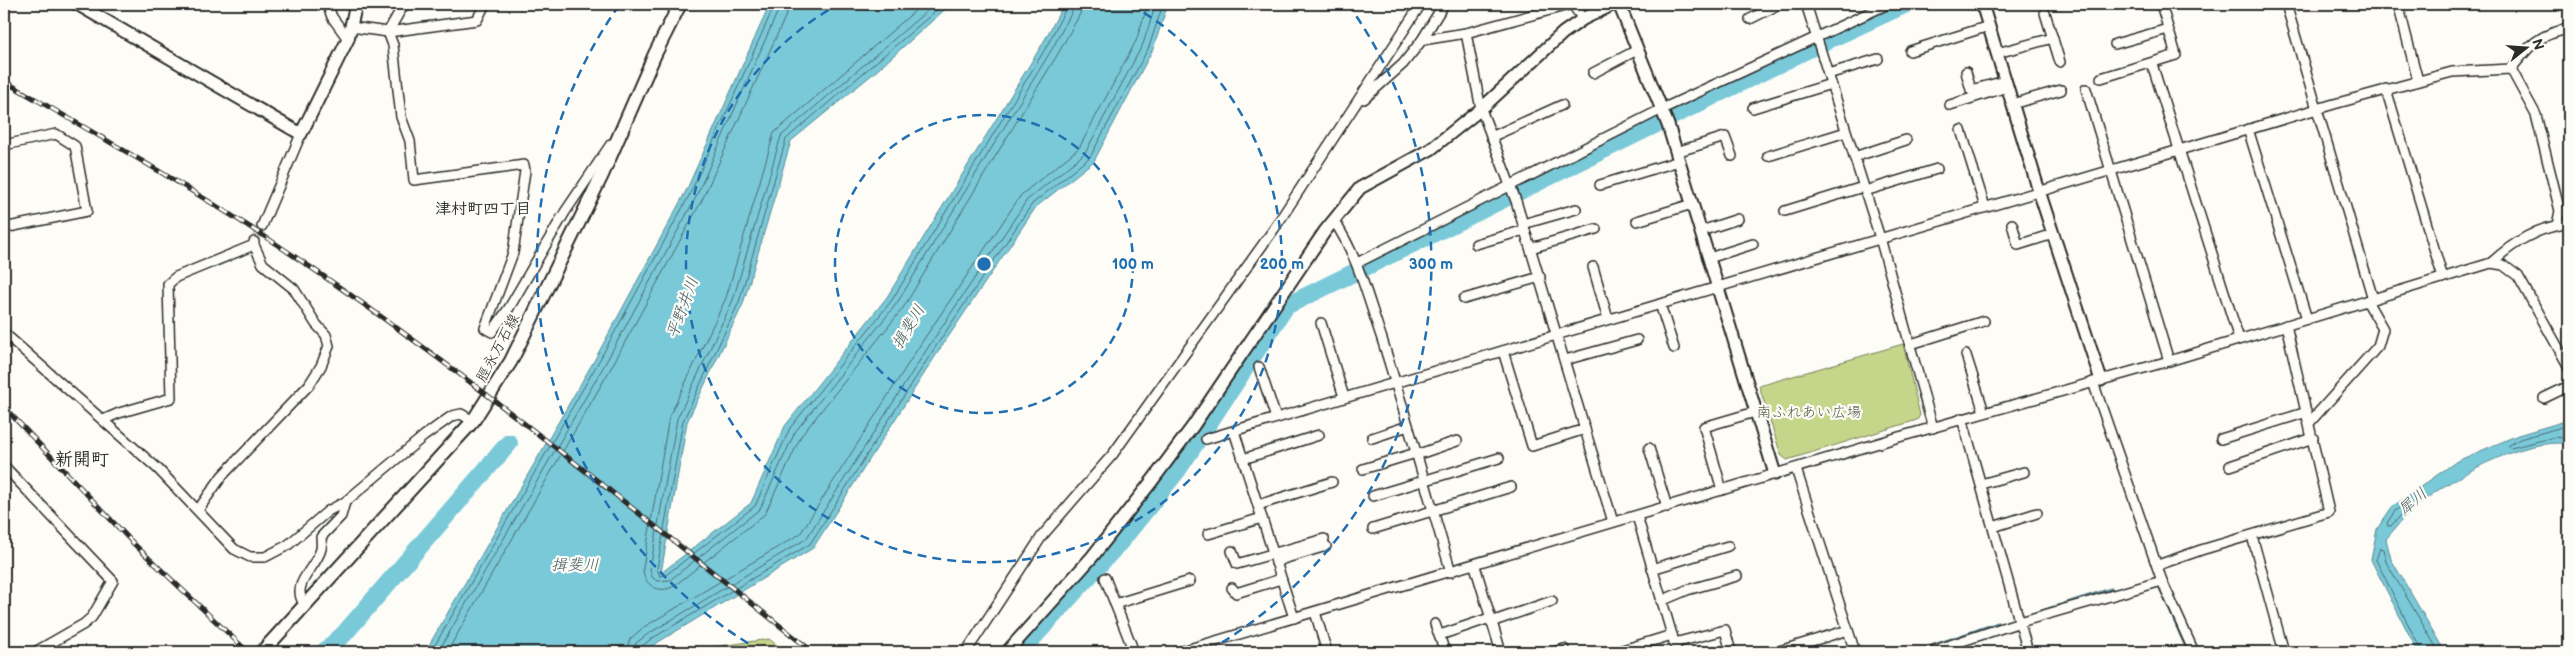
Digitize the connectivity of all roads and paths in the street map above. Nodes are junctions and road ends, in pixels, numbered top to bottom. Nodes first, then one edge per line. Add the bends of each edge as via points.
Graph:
1 (77, 4) edge
2 (327, 4) edge
3 (356, 4) edge
4 (404, 4) edge
5 (485, 4) edge
6 (680, 4) edge
7 (1421, 4) edge
8 (1444, 4) edge
9 (1572, 4) edge
10 (1614, 4) edge
11 (1619, 4) edge
12 (1780, 4) edge
13 (1806, 4) edge
14 (1888, 4) edge
15 (1982, 4) edge
16 (2160, 4) edge
17 (2286, 4) edge
18 (2398, 4) edge
19 (2045, 14) dead end
20 (1583, 18) junction
21 (1750, 19) dead end
22 (1989, 26) junction
23 (351, 27) junction
24 (2168, 29) junction
25 (2569, 29) edge
26 (388, 32) junction
27 (1466, 33) junction
28 (1817, 36) junction
29 (2053, 38) junction
30 (348, 39) junction
31 (1422, 40) junction
32 (2115, 44) dead end
33 (1637, 50) junction
34 (1910, 51) dead end
35 (1997, 53) junction
36 (1878, 58) dead end
37 (2060, 62) dead end
38 (2152, 64) junction
39 (2511, 70) junction
40 (1966, 72) dead end
41 (1593, 73) dead end
42 (1828, 74) junction
43 (2101, 78) dead end
44 (2418, 81) junction
45 (1831, 84) junction
46 (2006, 84) junction
47 (2086, 89) dead end
48 (2386, 89) junction
49 (2061, 90) dead end
50 (2012, 104) junction
51 (1562, 105) dead end
52 (1950, 105) dead end
53 (1355, 107) junction
54 (1752, 108) dead end
55 (1662, 109) junction
56 (2316, 109) junction
57 (1481, 110) junction
58 (630, 114) junction
59 (2248, 129) junction
60 (1961, 130) dead end
61 (1846, 132) junction
62 (301, 134) junction
63 (1491, 137) junction
64 (1906, 140) dead end
65 (4, 145) edge
66 (2179, 150) junction
67 (1732, 156) dead end
68 (1768, 156) dead end
69 (1678, 157) junction
70 (1854, 157) junction
71 (1937, 169) dead end
72 (2111, 170) junction
73 (1600, 185) dead end
74 (1510, 187) junction
75 (1864, 189) junction
76 (2039, 191) junction
77 (1692, 204) junction
78 (1985, 207) junction
79 (1576, 209) dead end
80 (1785, 211) dead end
81 (1738, 219) dead end
82 (1334, 221) junction
83 (1637, 221) dead end
84 (2012, 224) dead end
85 (2569, 224) edge
86 (2557, 225) junction
87 (262, 226) tunnel mouth
88 (1524, 227) junction
89 (4, 228) edge
90 (1596, 230) dead end
91 (1701, 231) junction
92 (2053, 234) junction
93 (1880, 238) junction
94 (1476, 244) dead end
95 (1753, 244) dead end
96 (1530, 248) junction
97 (1709, 258) junction
98 (1357, 263) junction
99 (2491, 264) junction
100 (1593, 267) dead end
101 (1540, 277) junction
102 (2443, 278) junction
103 (1718, 287) junction
104 (1464, 299) dead end
105 (2370, 300) junction
106 (1660, 304) junction
107 (1608, 319) junction
108 (2307, 319) junction
109 (1984, 321) dead end
110 (1321, 323) dead end
111 (2286, 326) junction
112 (4, 333) edge
113 (1558, 335) junction
114 (2239, 339) junction
115 (1637, 340) dead end
116 (1910, 344) junction
117 (1674, 348) dead end
118 (1503, 351) junction
119 (1966, 355) dead end
120 (1565, 360) junction
121 (2169, 361) junction
122 (1259, 367) dead end
123 (2569, 367) edge
124 (2097, 381) junction
125 (1395, 382) junction
126 (2569, 386) edge
127 (1344, 398) junction
128 (2544, 398) dead end
129 (1754, 412) junction
130 (1984, 412) junction
131 (2307, 412) junction
132 (1276, 418) junction
133 (1962, 418) junction
134 (104, 420) junction
135 (473, 421) junction
136 (2310, 422) junction
137 (1408, 426) junction
138 (1933, 428) junction
139 (1585, 429) junction
140 (1234, 431) junction
141 (1319, 435) dead end
142 (1372, 438) dead end
143 (2313, 438) junction
144 (1206, 439) dead end
145 (2221, 439) dead end
146 (1457, 441) dead end
147 (1649, 448) dead end
148 (1416, 454) junction
149 (1499, 458) dead end
150 (1243, 459) junction
151 (4, 466) edge
152 (2230, 466) dead end
153 (1363, 469) dead end
154 (1796, 469) junction
155 (2024, 472) dead end
156 (1775, 474) junction
157 (1424, 481) junction
158 (1332, 482) dead end
159 (1981, 484) junction
160 (1510, 487) dead end
161 (1722, 490) junction
162 (1373, 496) dead end
163 (345, 502) junction
164 (1258, 505) junction
165 (1667, 507) junction
166 (198, 510) junction
167 (1433, 511) junction
168 (2037, 513) dead end
169 (1637, 516) junction
170 (1262, 518) junction
171 (1613, 522) junction
172 (1993, 527) junction
173 (1372, 529) dead end
174 (1208, 534) dead end
175 (2252, 536) junction
176 (1728, 546) dead end
177 (1232, 551) dead end
178 (1273, 554) junction
179 (1276, 563) junction
180 (2158, 565) junction
181 (1475, 566) junction
182 (1652, 569) junction
183 (1451, 572) junction
184 (1737, 576) dead end
185 (1105, 578) dead end
186 (1281, 579) junction
187 (1190, 581) dead end
188 (2162, 581) junction
189 (1232, 588) dead end
190 (1552, 601) dead end
191 (1661, 601) junction
192 (1115, 604) junction
193 (305, 605) junction
194 (1315, 612) junction
195 (1294, 618) junction
196 (1491, 620) junction
197 (2020, 622) junction
198 (1435, 624) dead end
199 (1848, 630) junction
200 (1440, 635) junction
201 (1674, 644) edge
202 (1564, 649) dead end
203 (35, 652) edge
204 (262, 652) edge
205 (966, 652) edge
206 (1008, 652) edge
207 (1134, 652) edge
208 (1179, 652) edge
209 (1327, 652) edge
210 (1445, 652) edge
211 (1501, 652) edge
212 (1554, 652) edge
213 (1616, 652) edge
214 (1731, 652) edge
215 (1776, 652) edge
216 (1855, 652) edge
217 (1929, 652) edge
218 (2028, 652) edge
219 (2194, 652) edge
220 (2284, 652) edge

1 - 62 street
2 - 30 street via 332,18
3 - 23 street
4 - 26 street
5 - 26 street via 477,20
6 - 58 main road, 脛永万石線
7 - 53 street
8 - 31 street
9 - 20 street
9 - 27 street
10 - 20 street
11 - 33 street
12 - 21 street
13 - 28 street
14 - 28 street
15 - 22 street
16 - 24 street
17 - 56 street
18 - 44 street
19 - 29 street
20 - 57 street
22 - 34 street
22 - 35 street
23 - 26 street
23 - 30 street
24 - 32 street
24 - 38 street via 2176,56
25 - 39 street via 2554,31 2532,42
26 - 58 street via 393,45 400,117 410,141 414,180 524,165 523,199 513,253 485,328 492,332 565,212
27 - 31 street
27 - 57 street
28 - 42 street
28 - 55 street
29 - 35 street
29 - 37 street
30 - 62 street
31 - 53 street via 1403,64
33 - 41 street
33 - 55 street
35 - 46 street
36 - 42 street
38 - 43 street
38 - 66 street
39 - 44 street via 2452,72
39 - 86 street via 2536,115 2560,211
40 - 46 street via 1971,90
42 - 45 street
44 - 48 street
45 - 54 street
45 - 61 street
46 - 50 street
46 - 52 street
47 - 72 street
48 - 56 street
48 - 102 street
49 - 50 street
50 - 76 street
51 - 63 street
53 - 205 street via 1274,229 1153,400 1113,454 1042,536
55 - 69 street
55 - 74 street
56 - 59 street
56 - 105 street
57 - 63 street
57 - 82 street via 1430,149 1360,188
58 - 135 main road, 脛永万石線 via 511,361
59 - 66 street
59 - 108 street
60 - 78 street
61 - 68 street
61 - 70 street
62 - 87 street
63 - 74 street
64 - 70 street
65 - 89 street via 56,134 75,146 87,211
66 - 72 street
66 - 114 street
67 - 69 street via 1725,137
69 - 73 street
69 - 77 street
70 - 75 street
71 - 75 street
72 - 76 street
72 - 121 street
74 - 88 street
74 - 98 street
75 - 80 street
75 - 93 street
76 - 78 street
76 - 92 street
77 - 83 street
77 - 91 street
78 - 93 street
79 - 88 street
81 - 91 street
82 - 98 street via 1348,241
82 - 206 street via 1152,481
84 - 92 street via 2018,244
85 - 86 street
86 - 99 street via 2524,238
88 - 94 street
88 - 96 street
90 - 96 street
91 - 97 street
92 - 124 street
93 - 103 street
93 - 116 street
95 - 97 street
96 - 101 street
97 - 103 street
98 - 125 street
99 - 102 street
99 - 123 street via 2503,265 2518,276
100 - 107 street
101 - 104 street
101 - 113 street
102 - 105 street
103 - 106 street
103 - 129 street
105 - 108 street
105 - 136 street via 2383,329 2378,346
106 - 107 street
106 - 117 street
107 - 113 street
108 - 111 street
109 - 116 street
110 - 127 street
111 - 114 street
111 - 131 street
112 - 134 street
113 - 118 street
113 - 120 street
114 - 121 street
115 - 120 street
116 - 138 street
118 - 125 street
118 - 139 street via 1532,446
119 - 130 street
120 - 139 street
121 - 124 street
122 - 132 street
124 - 130 street
124 - 180 street
125 - 127 street
125 - 137 street
126 - 128 street
127 - 132 street
129 - 156 street
129 - 161 street via 1704,427
130 - 133 street
131 - 136 street
131 - 145 street
132 - 140 street
133 - 138 street
133 - 159 street
134 - 166 street
134 - 166 street via 119,412 171,398 168,284 176,277 254,244 263,264 294,288 326,335 329,346 309,385 222,476
135 - 163 street via 461,414 452,416
135 - 193 main road, 脛永万石線
136 - 143 street
137 - 142 street
137 - 148 street
138 - 154 street
139 - 171 street
140 - 144 street
140 - 150 street
141 - 150 street
143 - 152 street
143 - 175 street via 2329,512
146 - 148 street
147 - 165 street
148 - 153 street
148 - 157 street
149 - 157 street
150 - 164 street
151 - 203 street via 113,581 92,617
154 - 156 street
154 - 199 street
155 - 159 street
156 - 161 street
157 - 162 street
157 - 167 street
158 - 164 street
159 - 172 street
160 - 167 street
161 - 165 street
163 - 166 street via 328,511 288,545 265,557 250,557 234,549
163 - 193 street via 341,516 321,537 321,550 300,586 299,598
164 - 170 street
165 - 169 street
167 - 173 street
167 - 183 street
168 - 172 street
169 - 171 street
169 - 182 street
170 - 174 street
170 - 178 street
171 - 181 street
172 - 197 street
175 - 180 street
175 - 220 street
176 - 182 street
177 - 178 street via 1237,564
178 - 179 street
178 - 179 street via 1325,542
179 - 186 street
180 - 188 street
181 - 183 street
181 - 196 street
182 - 191 street
183 - 194 street
184 - 191 street
185 - 192 street
186 - 189 street via 1236,593
186 - 195 street
187 - 192 street
188 - 197 street
188 - 219 street
190 - 196 street
191 - 201 street
192 - 207 street
193 - 204 main road, 脛永万石線
194 - 195 street
194 - 209 street
195 - 208 street
196 - 200 street
196 - 211 street
197 - 217 street
197 - 218 street
198 - 200 street
199 - 215 street
199 - 216 street
200 - 210 street
201 - 213 street
201 - 214 street via 1725,630
202 - 212 street

